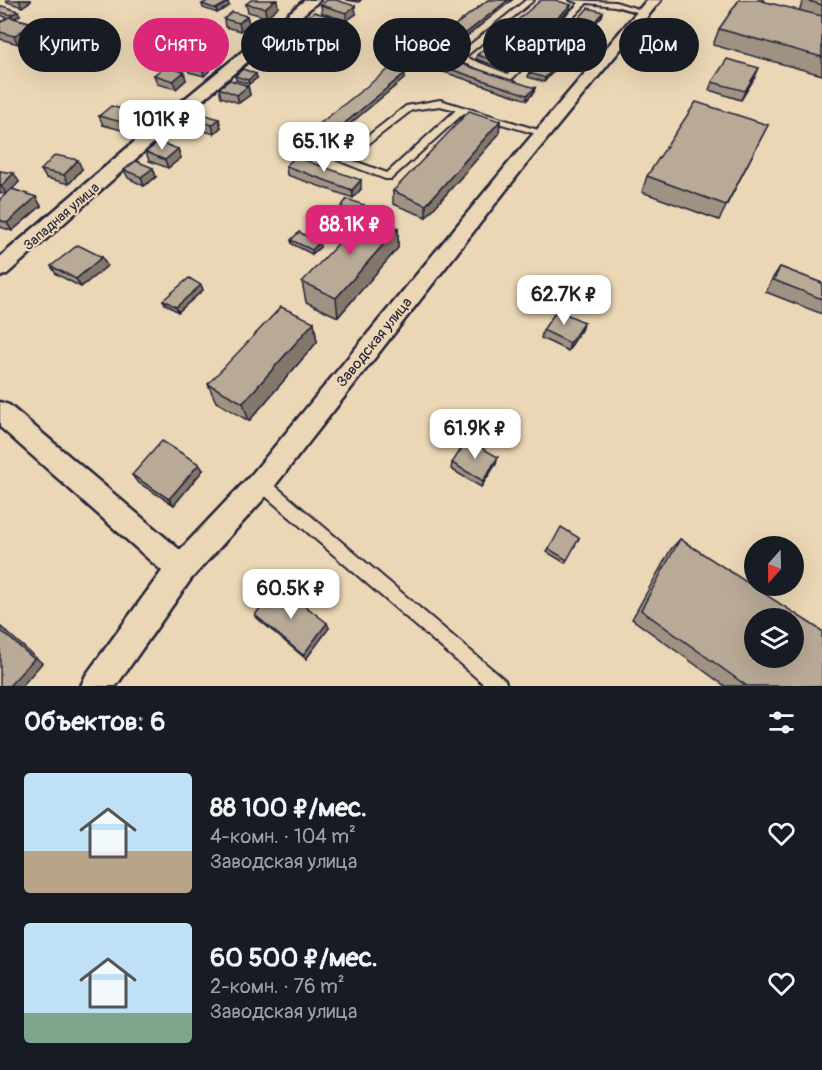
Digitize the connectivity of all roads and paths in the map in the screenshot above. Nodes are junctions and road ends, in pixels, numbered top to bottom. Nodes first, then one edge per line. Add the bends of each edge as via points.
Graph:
1 (314, 0) edge
2 (530, 0) edge
3 (574, 0) edge
4 (584, 2) junction
5 (649, 6) edge
6 (463, 109) junction
7 (543, 133) junction
8 (0, 269) edge
9 (0, 412) edge
10 (261, 483) junction
11 (181, 569) junction
12 (97, 686) edge
13 (499, 686) edge

1 - 8 street, Западная улица
2 - 4 lane via 459,58 509,76
3 - 4 lane
4 - 5 lane
5 - 7 street, Заводская улица
6 - 6 lane via 388,177 342,160 409,108 440,103
6 - 7 lane
7 - 10 street, Заводская улица
9 - 11 street
10 - 11 street, Заводская улица
10 - 13 lane
11 - 12 street, Заводская улица

